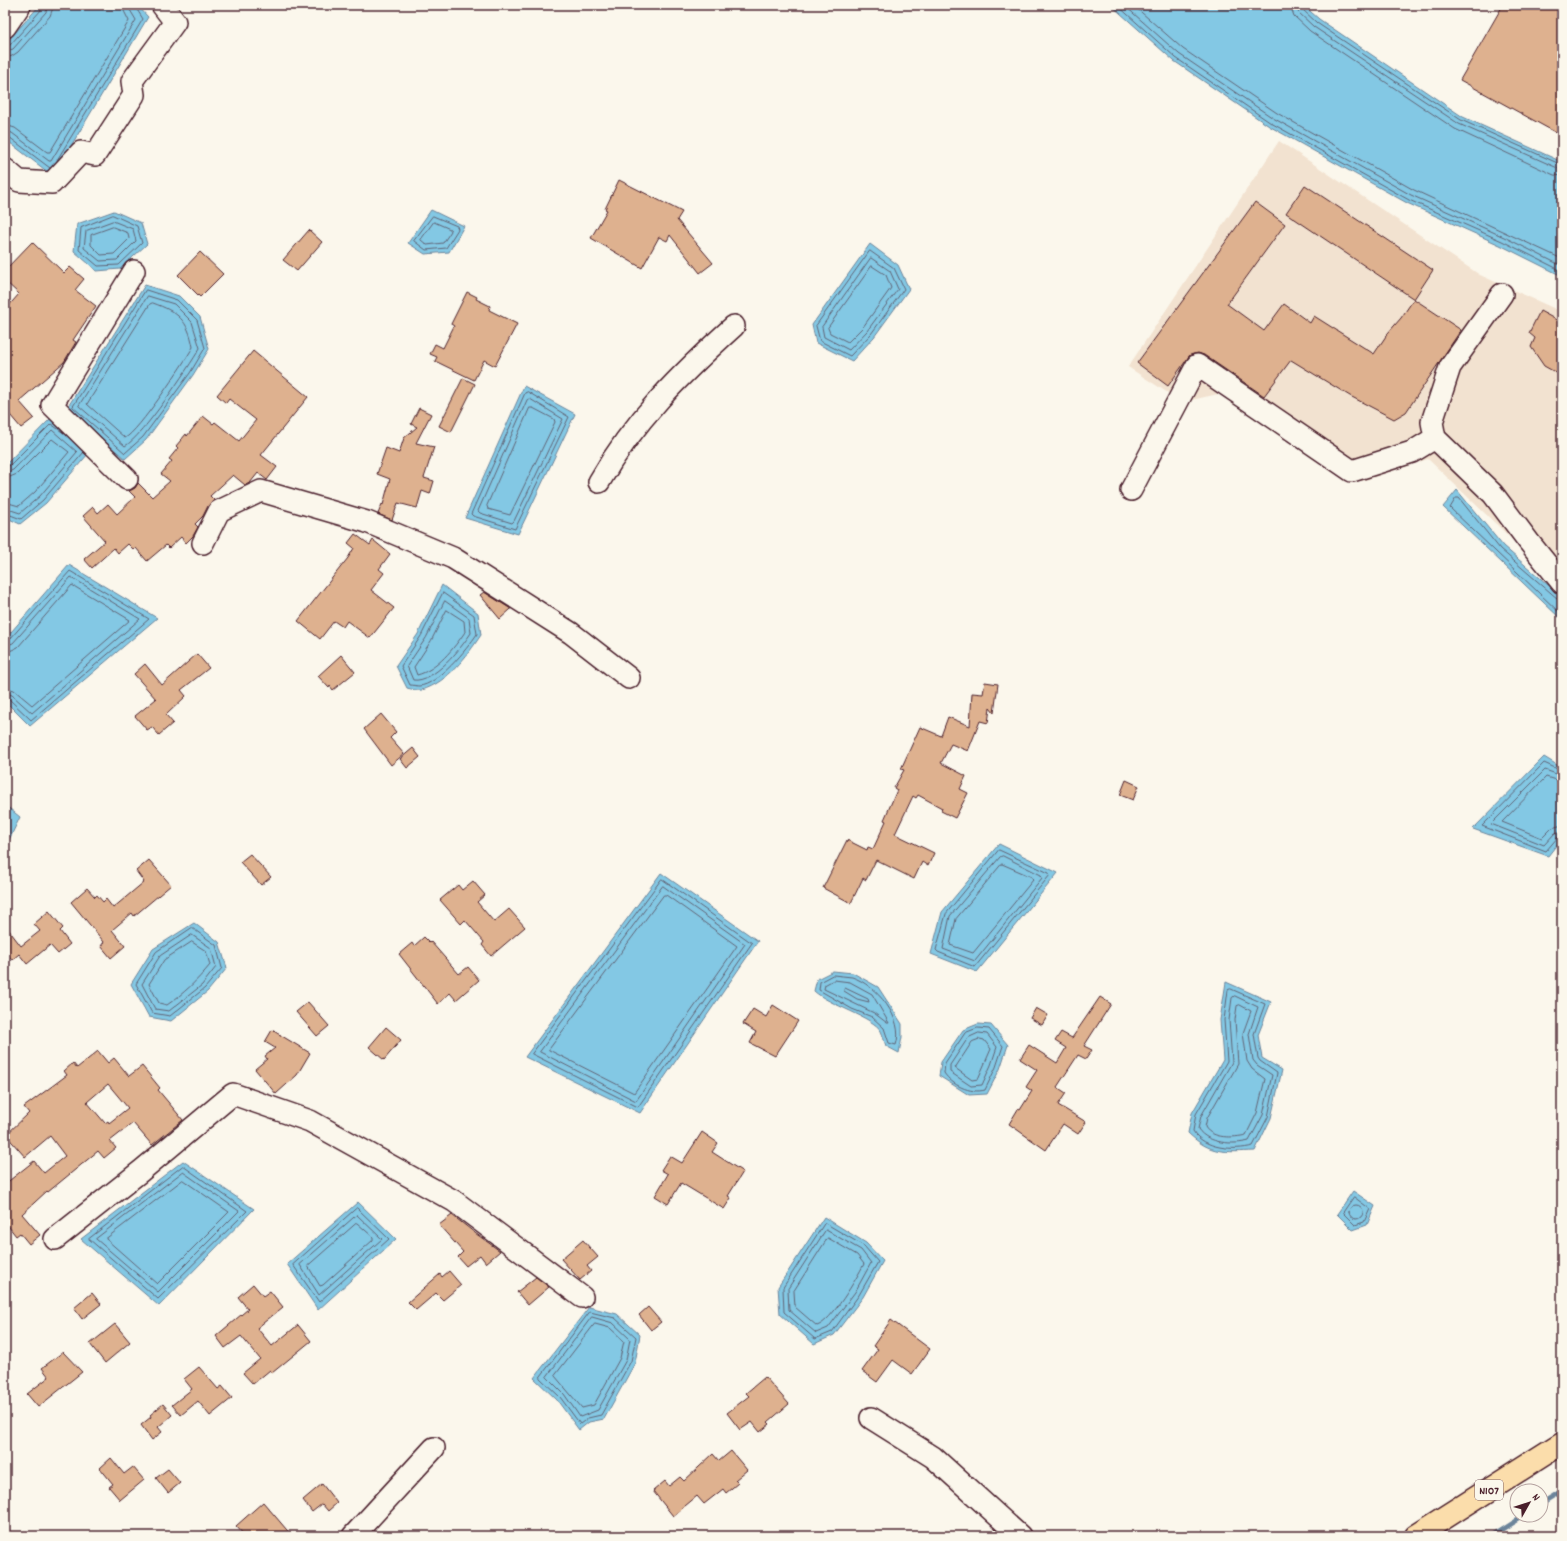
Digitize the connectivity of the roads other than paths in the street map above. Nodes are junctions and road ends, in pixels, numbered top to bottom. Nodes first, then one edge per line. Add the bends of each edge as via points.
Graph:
1 (20, 5) edge
2 (162, 5) edge
3 (5, 27) edge
4 (5, 169) edge
5 (134, 271) dead end
6 (1502, 294) dead end
7 (734, 326) dead end
8 (1435, 438) junction
9 (127, 479) dead end
10 (599, 482) dead end
11 (1131, 490) dead end
12 (203, 542) dead end
13 (1562, 583) edge
14 (629, 678) dead end
15 (55, 1239) dead end
16 (582, 1297) dead end
17 (871, 1418) dead end
18 (1562, 1443) edge
19 (434, 1448) dead end
20 (354, 1536) edge
21 (1020, 1536) edge
22 (1416, 1536) edge

1 - 3 street
2 - 4 street via 175,22 132,81 134,95 95,155 81,152 52,183 19,182
5 - 9 street via 52,405
6 - 8 street via 1450,367 1432,422
7 - 10 street via 675,381 617,451
8 - 11 street via 1412,452 1352,471 1197,365
8 - 13 street via 1493,494
12 - 14 street via 219,511 260,491 367,522 453,558 571,633
15 - 16 street via 234,1094 310,1121 454,1201
17 - 21 street via 933,1457
18 - 22 highway, N107
19 - 20 street

